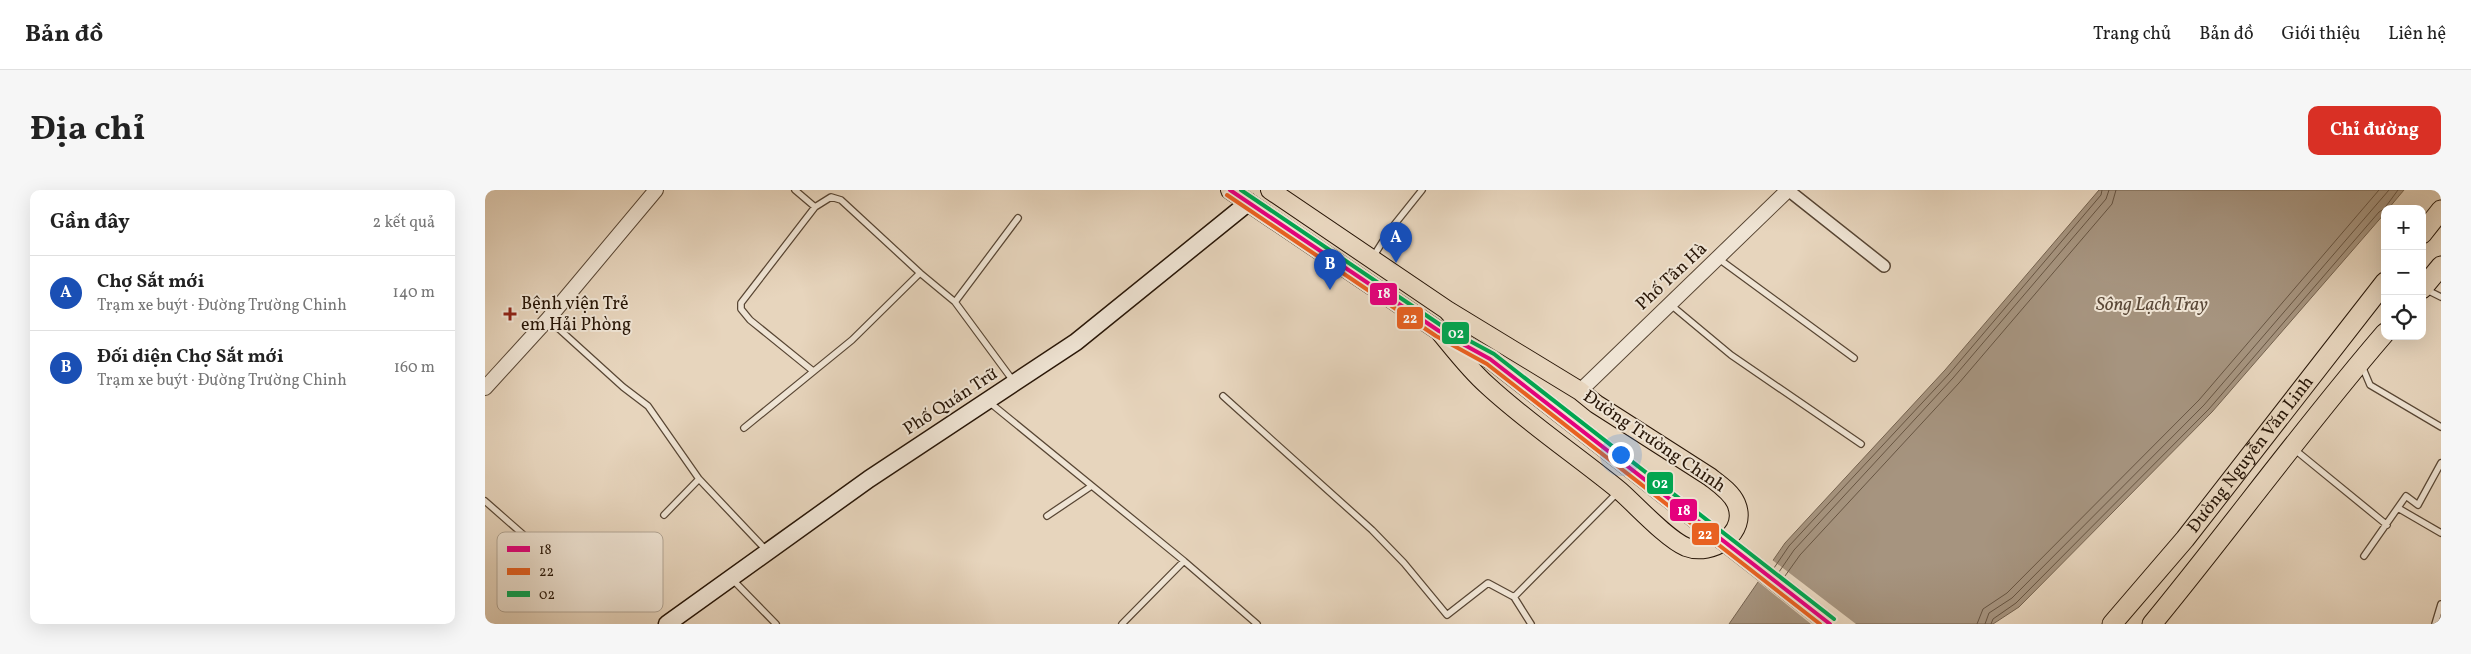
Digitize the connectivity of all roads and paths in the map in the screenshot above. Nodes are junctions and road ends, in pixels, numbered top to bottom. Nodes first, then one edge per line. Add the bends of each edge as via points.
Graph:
1 (656, 190) edge
2 (795, 190) edge
3 (1230, 190) edge
4 (1423, 190) edge
5 (1788, 190) edge
6 (1274, 191) edge
7 (1249, 202) junction
8 (815, 207) junction
9 (2441, 210) edge
10 (1018, 218) dead end
11 (2426, 229) edge
12 (1372, 258) junction
13 (1719, 259) junction
14 (1884, 266) dead end
15 (2439, 272) edge
16 (920, 273) junction
17 (2426, 286) edge
18 (2381, 287) edge
19 (2426, 290) edge
20 (2441, 297) edge
21 (955, 302) junction
22 (1669, 303) junction
23 (1447, 310) junction
24 (548, 319) junction
25 (1439, 331) junction
26 (2381, 337) edge
27 (1490, 358) junction
28 (1854, 358) dead end
29 (2360, 361) junction
30 (813, 371) junction
31 (1015, 384) junction
32 (485, 388) edge
33 (1580, 391) junction
34 (1223, 396) dead end
35 (987, 401) junction
36 (2441, 427) edge
37 (744, 428) dead end
38 (1861, 444) dead end
39 (2291, 446) junction
40 (2441, 463) edge
41 (699, 479) junction
42 (1091, 487) junction
43 (1619, 491) junction
44 (485, 501) edge
45 (2398, 508) junction
46 (664, 515) dead end
47 (1047, 516) dead end
48 (2387, 525) junction
49 (520, 532) edge
50 (2441, 533) edge
51 (767, 551) junction
52 (2364, 556) dead end
53 (1184, 561) junction
54 (730, 577) junction
55 (1514, 597) junction
56 (2441, 604) edge
57 (667, 624) edge
58 (775, 624) edge
59 (1122, 624) edge
60 (1257, 624) edge
61 (1531, 624) edge
62 (1830, 624) edge
63 (2112, 624) edge
64 (2152, 624) edge
65 (2435, 624) edge

1 - 24 street
2 - 8 lane
3 - 7 main road, Đường Trường Chinh
4 - 12 lane
5 - 13 street, Phố Tân Hà
5 - 14 street
6 - 12 main road, Đường Trường Chinh
7 - 25 main road, Đường Trường Chinh
7 - 31 main road, Phố Quán Trữ via 1076,342
8 - 16 lane via 831,197 841,200
8 - 30 lane via 741,303 741,309 750,320
9 - 11 highway
10 - 21 lane
12 - 23 main road, Đường Trường Chinh
13 - 22 street, Phố Tân Hà
13 - 28 lane
15 - 17 highway
16 - 21 lane
16 - 30 lane via 852,340
18 - 63 highway, Đường Nguyễn Văn Linh via 2185,539
19 - 20 lane
21 - 31 lane
22 - 33 street, Phố Tân Hà
22 - 38 lane via 1759,375
23 - 27 main road, Đường Trường Chinh
23 - 33 main road, Đường Trường Chinh
24 - 32 street
24 - 41 lane via 623,387 649,406
25 - 27 main road, Đường Trường Chinh
25 - 43 main road, Đường Trường Chinh via 1486,384
26 - 29 highway, Đường Nguyễn Văn Linh
27 - 62 main road, bridge
29 - 36 lane via 2369,385
29 - 39 highway, Đường Nguyễn Văn Linh
30 - 37 lane
31 - 35 main road, Phố Quán Trữ
33 - 43 main road, Đường Trường Chinh via 1727,491 1737,504 1737,525 1728,540 1722,543 1688,548
34 - 55 lane via 1372,530 1447,615 1487,583
35 - 42 lane
35 - 51 main road, Phố Quán Trữ
39 - 48 lane
39 - 64 highway, Đường Nguyễn Văn Linh
40 - 45 lane via 2418,506 2406,496
41 - 46 lane
41 - 51 lane
42 - 47 lane
42 - 53 lane
43 - 55 lane
44 - 49 lane
45 - 48 lane
45 - 50 lane
48 - 52 lane
51 - 54 main road, Phố Quán Trữ
53 - 59 lane
53 - 60 lane
54 - 57 main road, Phố Quán Trữ
54 - 58 lane
55 - 61 lane
56 - 65 lane

